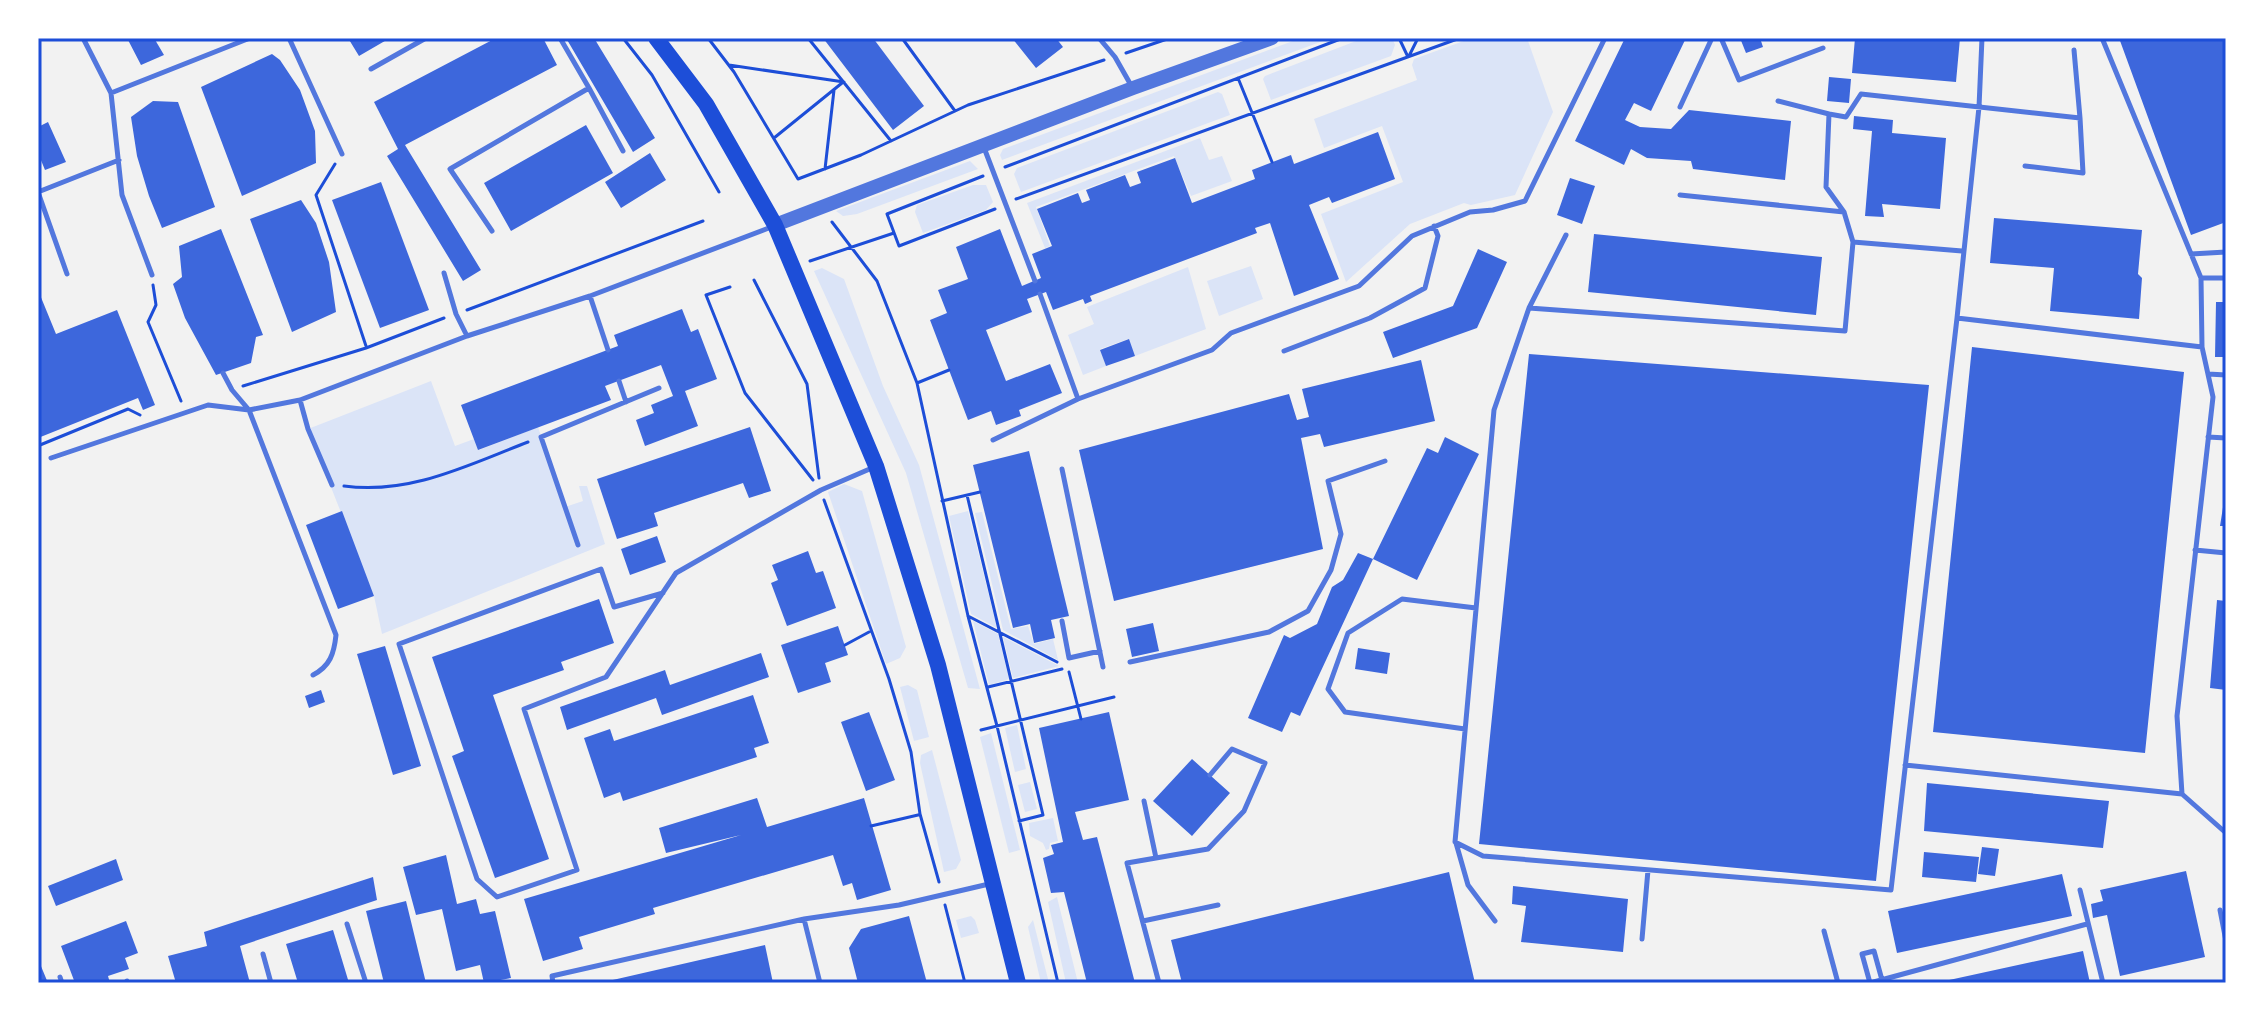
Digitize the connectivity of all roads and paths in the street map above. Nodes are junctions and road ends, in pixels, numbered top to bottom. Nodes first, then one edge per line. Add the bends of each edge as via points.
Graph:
1 (83, 38) edge
2 (250, 38) edge
3 (289, 38) edge
4 (426, 38) edge
5 (560, 38) edge
6 (623, 38) edge
7 (656, 38) edge
8 (708, 38) edge
9 (808, 38) edge
10 (902, 38) edge
11 (1099, 38) edge
12 (1170, 38) edge
13 (1272, 38) edge
14 (1343, 38) edge
15 (1399, 38) edge
16 (1418, 38) edge
17 (1460, 38) edge
18 (1605, 38) edge
19 (1712, 38) edge
20 (1721, 38) edge
21 (1982, 38) edge
22 (2102, 38) edge
23 (1254, 41) edge
24 (1823, 48) dead end
25 (2074, 50) dead end
26 (1115, 57) junction
27 (1408, 57) junction
28 (729, 65) junction
29 (371, 69) dead end
30 (1238, 78) junction
31 (844, 82) junction
32 (589, 88) junction
33 (1133, 88) junction
34 (834, 90) junction
35 (111, 93) junction
36 (1778, 101) dead end
37 (1680, 107) dead end
38 (1979, 107) junction
39 (955, 111) junction
40 (879, 112) dead end
41 (1252, 114) junction
42 (1829, 114) junction
43 (872, 118) junction
44 (2080, 118) junction
45 (774, 138) junction
46 (891, 141) junction
47 (983, 145) junction
48 (623, 151) dead end
49 (342, 154) joint
50 (119, 160) junction
51 (1272, 162) dead end
52 (2025, 166) dead end
53 (825, 169) junction
54 (993, 171) junction
55 (719, 192) dead end
56 (1680, 195) dead end
57 (1006, 203) junction
58 (1844, 212) junction
59 (826, 215) dead end
60 (703, 221) dead end
61 (775, 225) junction
62 (1434, 226) junction
63 (492, 231) dead end
64 (894, 233) junction
65 (1566, 235) dead end
66 (1853, 242) junction
67 (849, 248) junction
68 (1962, 251) junction
69 (2226, 252) edge
70 (2191, 254) junction
71 (798, 265) dead end
72 (444, 273) dead end
73 (67, 274) dead end
74 (152, 275) joint
75 (2201, 278) junction
76 (2226, 278) edge
77 (754, 280) dead end
78 (1035, 281) dead end
79 (1040, 294) dead end
80 (590, 296) junction
81 (1529, 308) junction
82 (456, 314) junction
83 (1957, 318) junction
84 (467, 336) junction
85 (2202, 347) junction
86 (366, 348) junction
87 (608, 350) dead end
88 (1284, 351) dead end
89 (949, 370) dead end
90 (223, 373) dead end
91 (2208, 374) junction
92 (2226, 375) edge
93 (619, 381) dead end
94 (917, 383) junction
95 (659, 388) dead end
96 (232, 390) junction
97 (1078, 399) junction
98 (300, 400) junction
99 (181, 401) dead end
100 (626, 402) junction
101 (249, 410) junction
102 (141, 415) dead end
103 (541, 437) junction
104 (2208, 437) junction
105 (2226, 438) edge
106 (993, 440) dead end
107 (40, 445) edge
108 (51, 458) dead end
109 (1385, 461) dead end
110 (876, 466) junction
111 (1062, 469) dead end
112 (332, 485) joint
113 (821, 490) junction
114 (980, 492) dead end
115 (967, 495) junction
116 (942, 501) junction
117 (578, 545) dead end
118 (2195, 550) junction
119 (2226, 553) edge
120 (663, 593) junction
121 (1476, 608) junction
122 (968, 616) junction
123 (1062, 621) dead end
124 (871, 631) dead end
125 (1000, 632) junction
126 (845, 645) dead end
127 (1100, 651) junction
128 (1130, 662) dead end
129 (1103, 667) dead end
130 (1068, 668) junction
131 (313, 675) dead end
132 (1012, 681) junction
133 (987, 687) junction
134 (1114, 697) dead end
135 (1078, 706) junction
136 (1081, 719) dead end
137 (1019, 720) junction
138 (997, 726) junction
139 (1465, 729) junction
140 (981, 730) dead end
141 (911, 752) dead end
142 (1905, 765) junction
143 (1210, 775) dead end
144 (2182, 794) junction
145 (1144, 801) dead end
146 (920, 814) junction
147 (1019, 821) junction
148 (871, 826) dead end
149 (2226, 833) edge
150 (1455, 842) junction
151 (1156, 858) junction
152 (1648, 870) junction
153 (993, 883) junction
154 (2080, 890) dead end
155 (943, 895) junction
156 (1218, 905) dead end
157 (2220, 910) dead end
158 (804, 919) junction
159 (1143, 921) junction
160 (1495, 921) dead end
161 (347, 924) dead end
162 (2087, 924) junction
163 (1824, 931) dead end
164 (1642, 939) dead end
165 (2226, 941) edge
166 (263, 954) dead end
167 (1882, 980) junction
168 (965, 982) edge
169 (271, 983) edge
170 (366, 983) edge
171 (553, 983) edge
172 (820, 983) edge
173 (955, 983) edge
174 (1018, 983) edge
175 (1058, 983) edge
176 (1159, 983) edge
177 (1838, 983) edge
178 (1870, 983) edge
179 (2103, 983) edge

1 - 35 lane
2 - 35 lane
3 - 49 lane
4 - 29 lane
5 - 32 lane
6 - 55 path via 652,75
7 - 61 main road via 706,104
8 - 28 path
9 - 31 path
10 - 39 path
11 - 26 lane
12 - 26 path
13 - 23 street
14 - 30 path
15 - 27 path
16 - 27 path
17 - 27 path
18 - 62 lane via 1525,201
19 - 37 lane
20 - 24 lane via 1739,80
21 - 38 lane
22 - 70 lane
23 - 33 street
25 - 44 lane
26 - 33 lane
26 - 39 path
27 - 41 path
28 - 31 path
28 - 45 path
30 - 41 path
30 - 54 path
31 - 34 path
31 - 43 path
32 - 48 lane
32 - 63 lane via 450,169
33 - 47 street
34 - 45 path
34 - 53 path
35 - 50 lane
36 - 42 lane
38 - 42 lane via 1861,94 1846,117
38 - 44 lane
38 - 68 lane
39 - 46 path
40 - 43 path
41 - 51 path
41 - 57 path
42 - 58 lane via 1826,187
43 - 46 path
44 - 52 lane via 2083,173
45 - 53 path via 798,179
46 - 53 path
47 - 54 lane
47 - 61 street
49 - 86 path via 316,195
50 - 73 lane via 38,192
50 - 74 lane via 122,195
54 - 57 lane
54 - 64 path via 887,214
56 - 58 lane
57 - 64 path via 899,246
57 - 78 lane
58 - 66 lane
59 - 67 path
60 - 82 path
61 - 80 lane
61 - 110 main road
62 - 88 lane via 1438,236 1425,288 1370,318
62 - 97 lane via 1412,236 1359,286 1231,333 1212,350
64 - 67 path
65 - 81 lane
66 - 68 lane
66 - 81 lane via 1845,331
67 - 71 path
67 - 94 path via 877,281
68 - 83 lane
69 - 70 lane
70 - 75 lane
72 - 82 lane
74 - 99 path via 156,305 148,322
75 - 76 lane
75 - 85 lane
77 - 113 path via 807,384
79 - 97 lane
80 - 84 lane
80 - 87 lane
81 - 121 lane via 1494,410
82 - 84 lane
82 - 86 path
83 - 85 lane
83 - 142 lane
84 - 98 lane
85 - 91 lane
86 - 96 path
89 - 94 path
90 - 96 lane
91 - 92 lane
91 - 104 lane via 2213,397
93 - 100 lane
94 - 116 path
95 - 100 lane
96 - 101 lane
97 - 106 lane
98 - 101 lane
98 - 112 lane
100 - 103 lane
101 - 108 lane via 208,405
101 - 131 lane via 336,635 334,653
102 - 107 path via 128,409
103 - 112 path via 399,487
103 - 117 lane
104 - 105 lane
104 - 118 lane
109 - 128 lane via 1328,481 1341,534 1331,570 1308,611 1269,632
110 - 113 lane
110 - 153 main road via 938,665
111 - 127 lane
113 - 120 lane via 676,573
114 - 115 path
115 - 116 path
115 - 125 path
116 - 122 path
118 - 119 lane
118 - 144 lane via 2177,716
120 - 120 lane via 606,677 524,709 577,870 497,897 477,879 399,644 601,569 614,607
121 - 139 lane
121 - 139 lane via 1402,599 1348,633 1328,689 1345,712
122 - 125 path
122 - 133 path
123 - 127 lane via 1069,658
124 - 126 path
125 - 130 path
125 - 132 path
127 - 129 lane
130 - 132 path
130 - 135 path
132 - 133 path
132 - 137 path
133 - 138 path
134 - 135 path
135 - 136 path
135 - 137 path
137 - 138 path
137 - 147 path via 1043,815
138 - 140 path
138 - 147 path
139 - 150 lane
141 - 146 path
142 - 144 lane
142 - 152 lane via 1891,890
143 - 151 lane via 1232,749 1265,763 1244,811 1208,849
144 - 149 lane
145 - 151 lane
146 - 148 path
146 - 155 path
147 - 175 path
150 - 152 lane via 1483,856
150 - 160 lane via 1468,885
151 - 159 lane via 1127,863
152 - 164 lane
153 - 155 lane
153 - 174 main road
154 - 162 lane
155 - 158 lane
155 - 168 path
156 - 159 lane
157 - 165 lane
158 - 171 lane via 552,976
158 - 172 lane
159 - 176 lane
161 - 170 lane
162 - 167 lane
162 - 179 lane
163 - 177 lane
166 - 169 lane
167 - 178 lane
167 - 178 lane via 1874,951 1862,954
168 - 173 path

